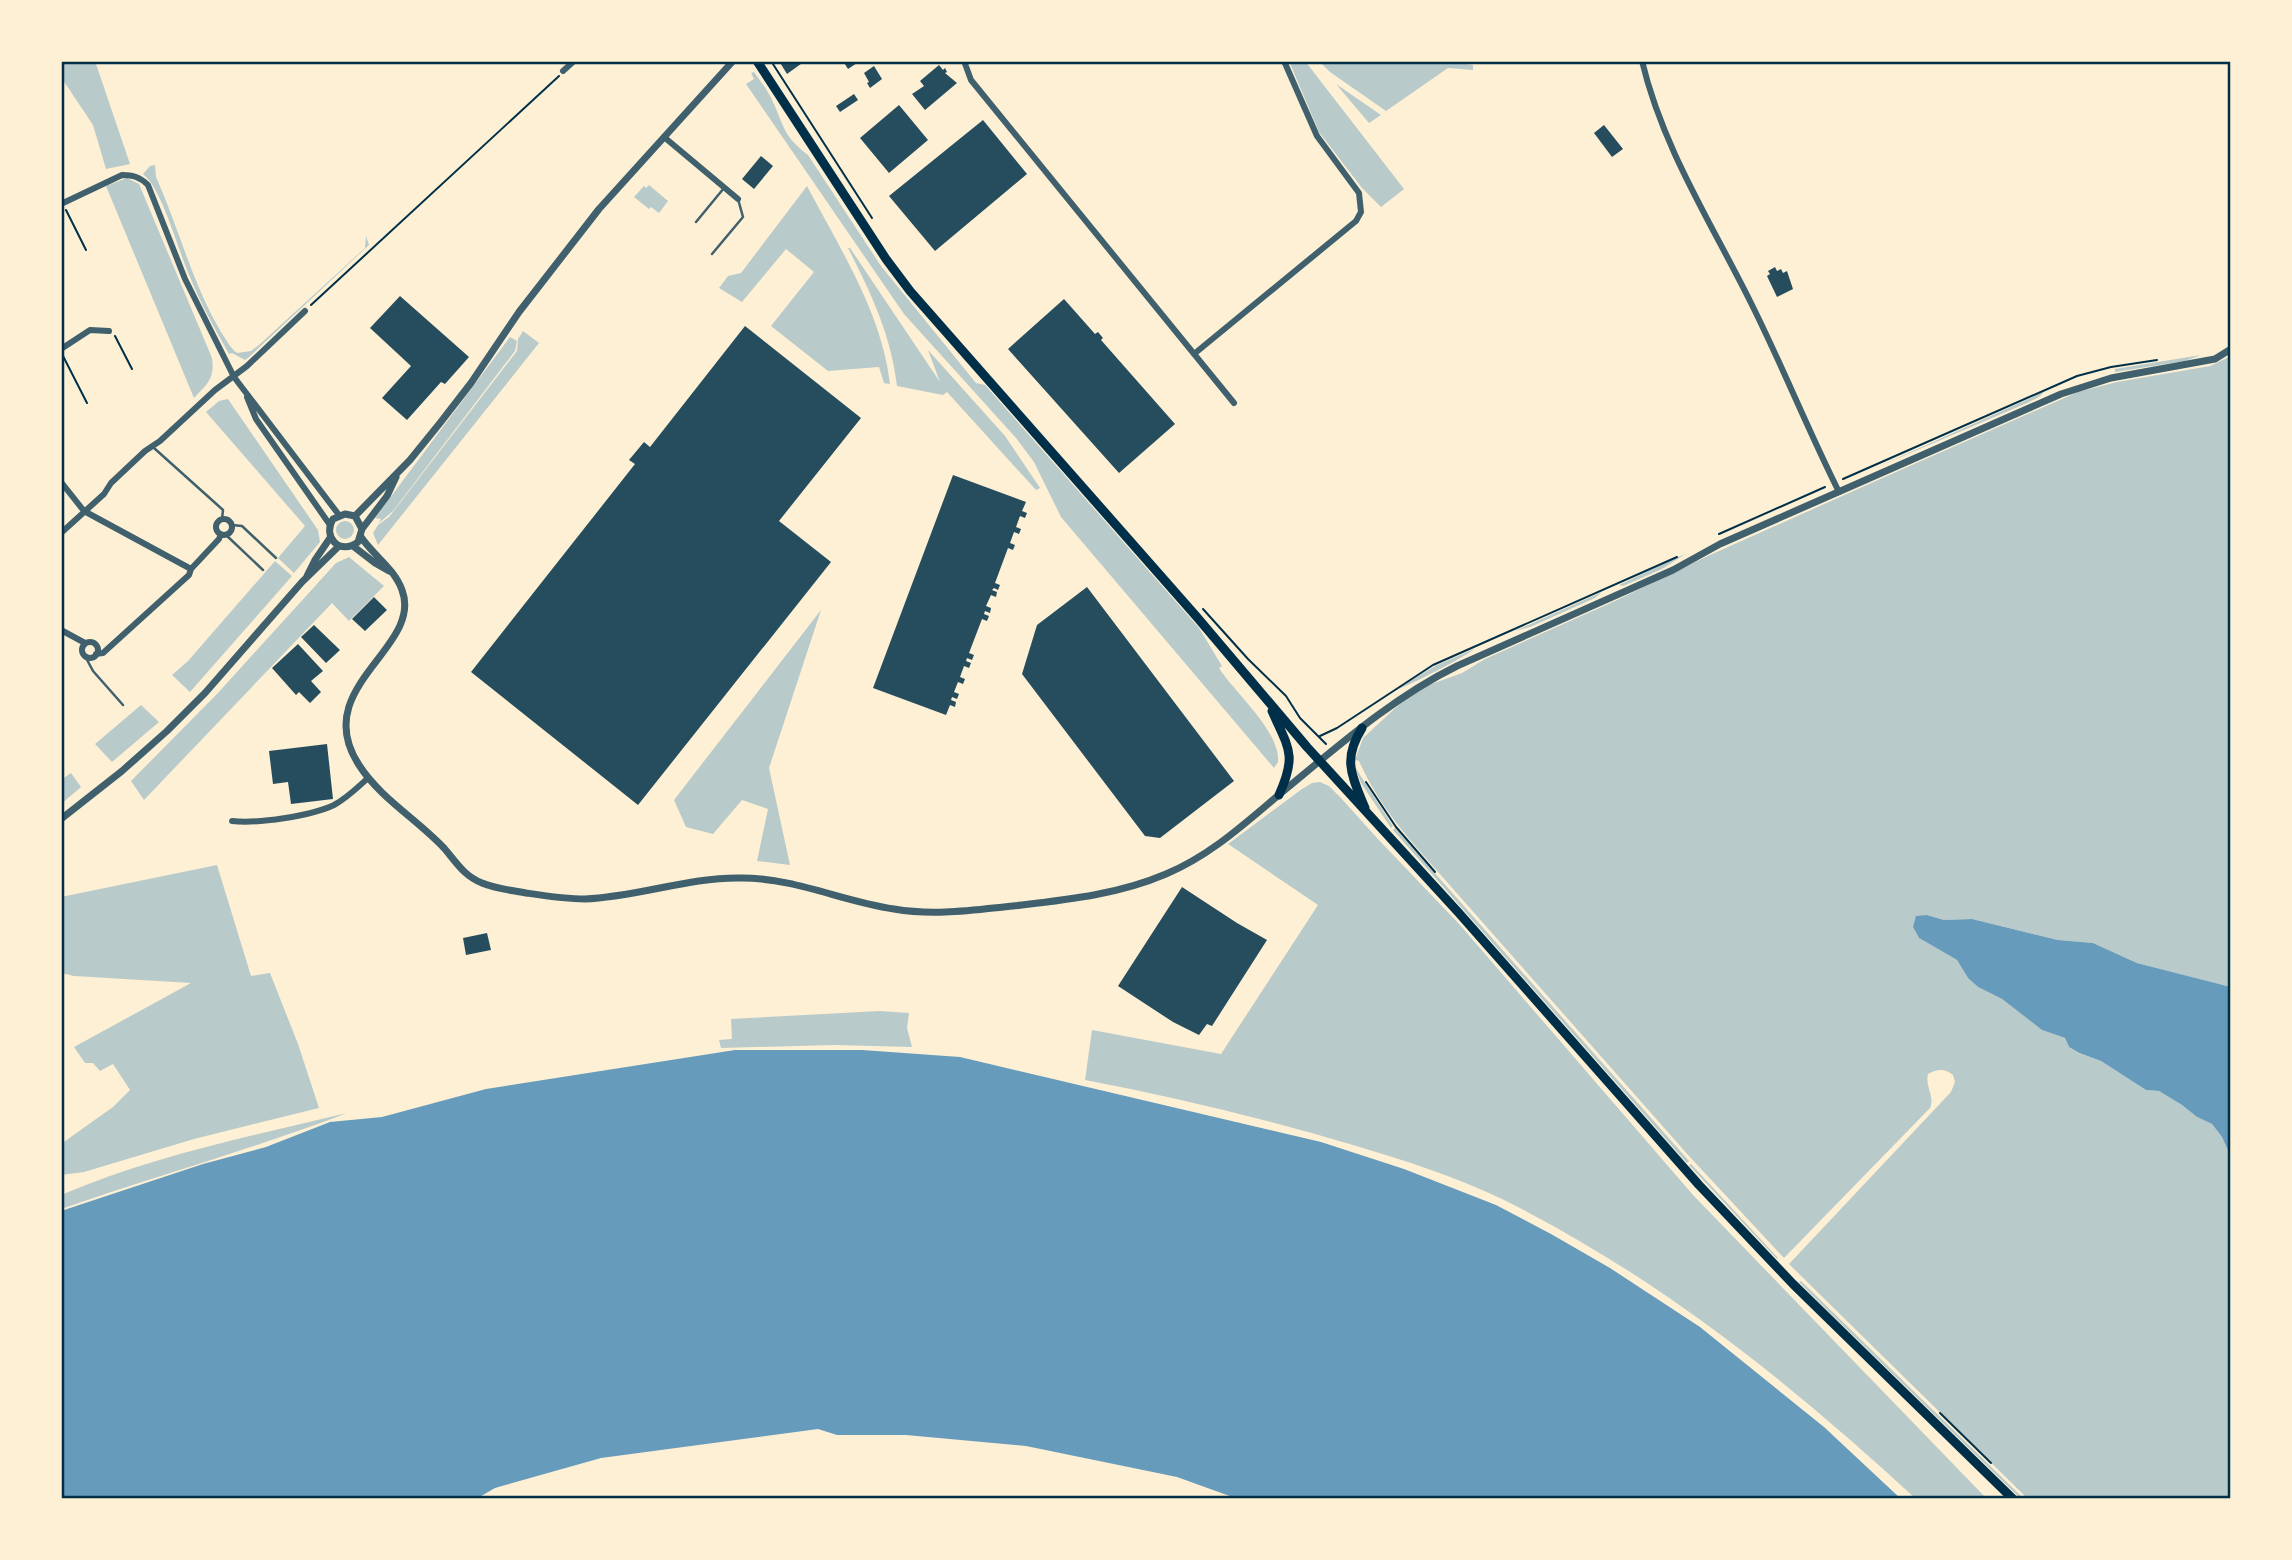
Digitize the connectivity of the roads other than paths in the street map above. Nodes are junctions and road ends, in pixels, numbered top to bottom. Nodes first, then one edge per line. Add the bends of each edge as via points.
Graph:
1 (574, 61) edge
2 (733, 61) edge
3 (757, 61) edge
4 (964, 61) edge
5 (1284, 61) edge
6 (1642, 61) edge
7 (563, 71) road end
8 (664, 137) junction
9 (724, 188) junction
10 (738, 200) joint
11 (62, 203) edge
12 (696, 222) dead end
13 (712, 254) dead end
14 (305, 311) road end
15 (109, 331) road end
16 (2231, 349) edge
17 (61, 351) edge
18 (1195, 354) junction
19 (233, 377) junction
20 (245, 392) junction
21 (1234, 403) dead end
22 (152, 446) junction
23 (398, 473) junction
24 (61, 482) edge
25 (1839, 492) junction
26 (85, 511) junction
27 (339, 515) junction
28 (355, 516) junction
29 (222, 519) junction
30 (232, 525) junction
31 (330, 525) junction
32 (61, 533) edge
33 (362, 533) junction
34 (223, 534) junction
35 (330, 538) junction
36 (339, 546) junction
37 (353, 546) junction
38 (276, 558) dead end
39 (191, 569) junction
40 (263, 570) dead end
41 (390, 572) junction
42 (307, 578) junction
43 (61, 630) edge
44 (85, 643) junction
45 (96, 654) junction
46 (85, 656) junction
47 (1267, 700) junction
48 (123, 705) dead end
49 (1362, 728) junction
50 (1321, 762) junction
51 (368, 778) junction
52 (1279, 795) junction
53 (1369, 816) junction
54 (61, 819) edge
55 (232, 821) dead end
56 (2013, 1499) edge

1 - 7 street
2 - 8 street
3 - 47 main road via 910,291
4 - 18 street via 971,80
5 - 18 street via 1317,136 1354,183 1361,212 1356,222
6 - 25 street via 1652,99 1681,168 1751,302
8 - 9 street
8 - 23 street via 564,253 471,383
9 - 10 street
9 - 12 lane
10 - 13 lane via 743,217
11 - 19 street via 113,177 132,175 148,185 185,279
14 - 19 street
15 - 17 street via 90,330
16 - 25 street via 2204,362 2082,385
18 - 21 street
19 - 20 street
19 - 22 street
20 - 27 street
20 - 31 street via 256,419
22 - 26 street
22 - 29 lane via 223,510
23 - 28 street
23 - 33 street
24 - 26 street
25 - 49 street via 1438,675
26 - 32 street
26 - 39 street
27 - 28 street
27 - 31 street
28 - 33 street
29 - 30 street
29 - 34 street via 216,526
30 - 34 street via 231,531
30 - 38 lane via 242,526
31 - 35 street
33 - 37 street
33 - 41 street
34 - 39 street
34 - 40 lane
35 - 36 street
35 - 42 street
36 - 37 street
36 - 42 street
37 - 41 street
39 - 45 street via 103,653
41 - 51 street via 403,591 403,621 362,678 347,716 350,747
42 - 54 street via 205,693 122,771
43 - 44 street
44 - 45 street via 95,644
44 - 46 street
45 - 46 street
46 - 48 lane
47 - 50 main road
47 - 52 main road via 1290,756 1289,773
49 - 50 street
49 - 53 main road via 1349,763
50 - 52 street
50 - 53 main road
51 - 52 street via 467,875 497,888 588,899 716,878 764,878 874,906 925,913 1094,896 1135,886 1203,856
51 - 55 street via 345,799 324,809 250,823
53 - 56 main road via 1755,1245

